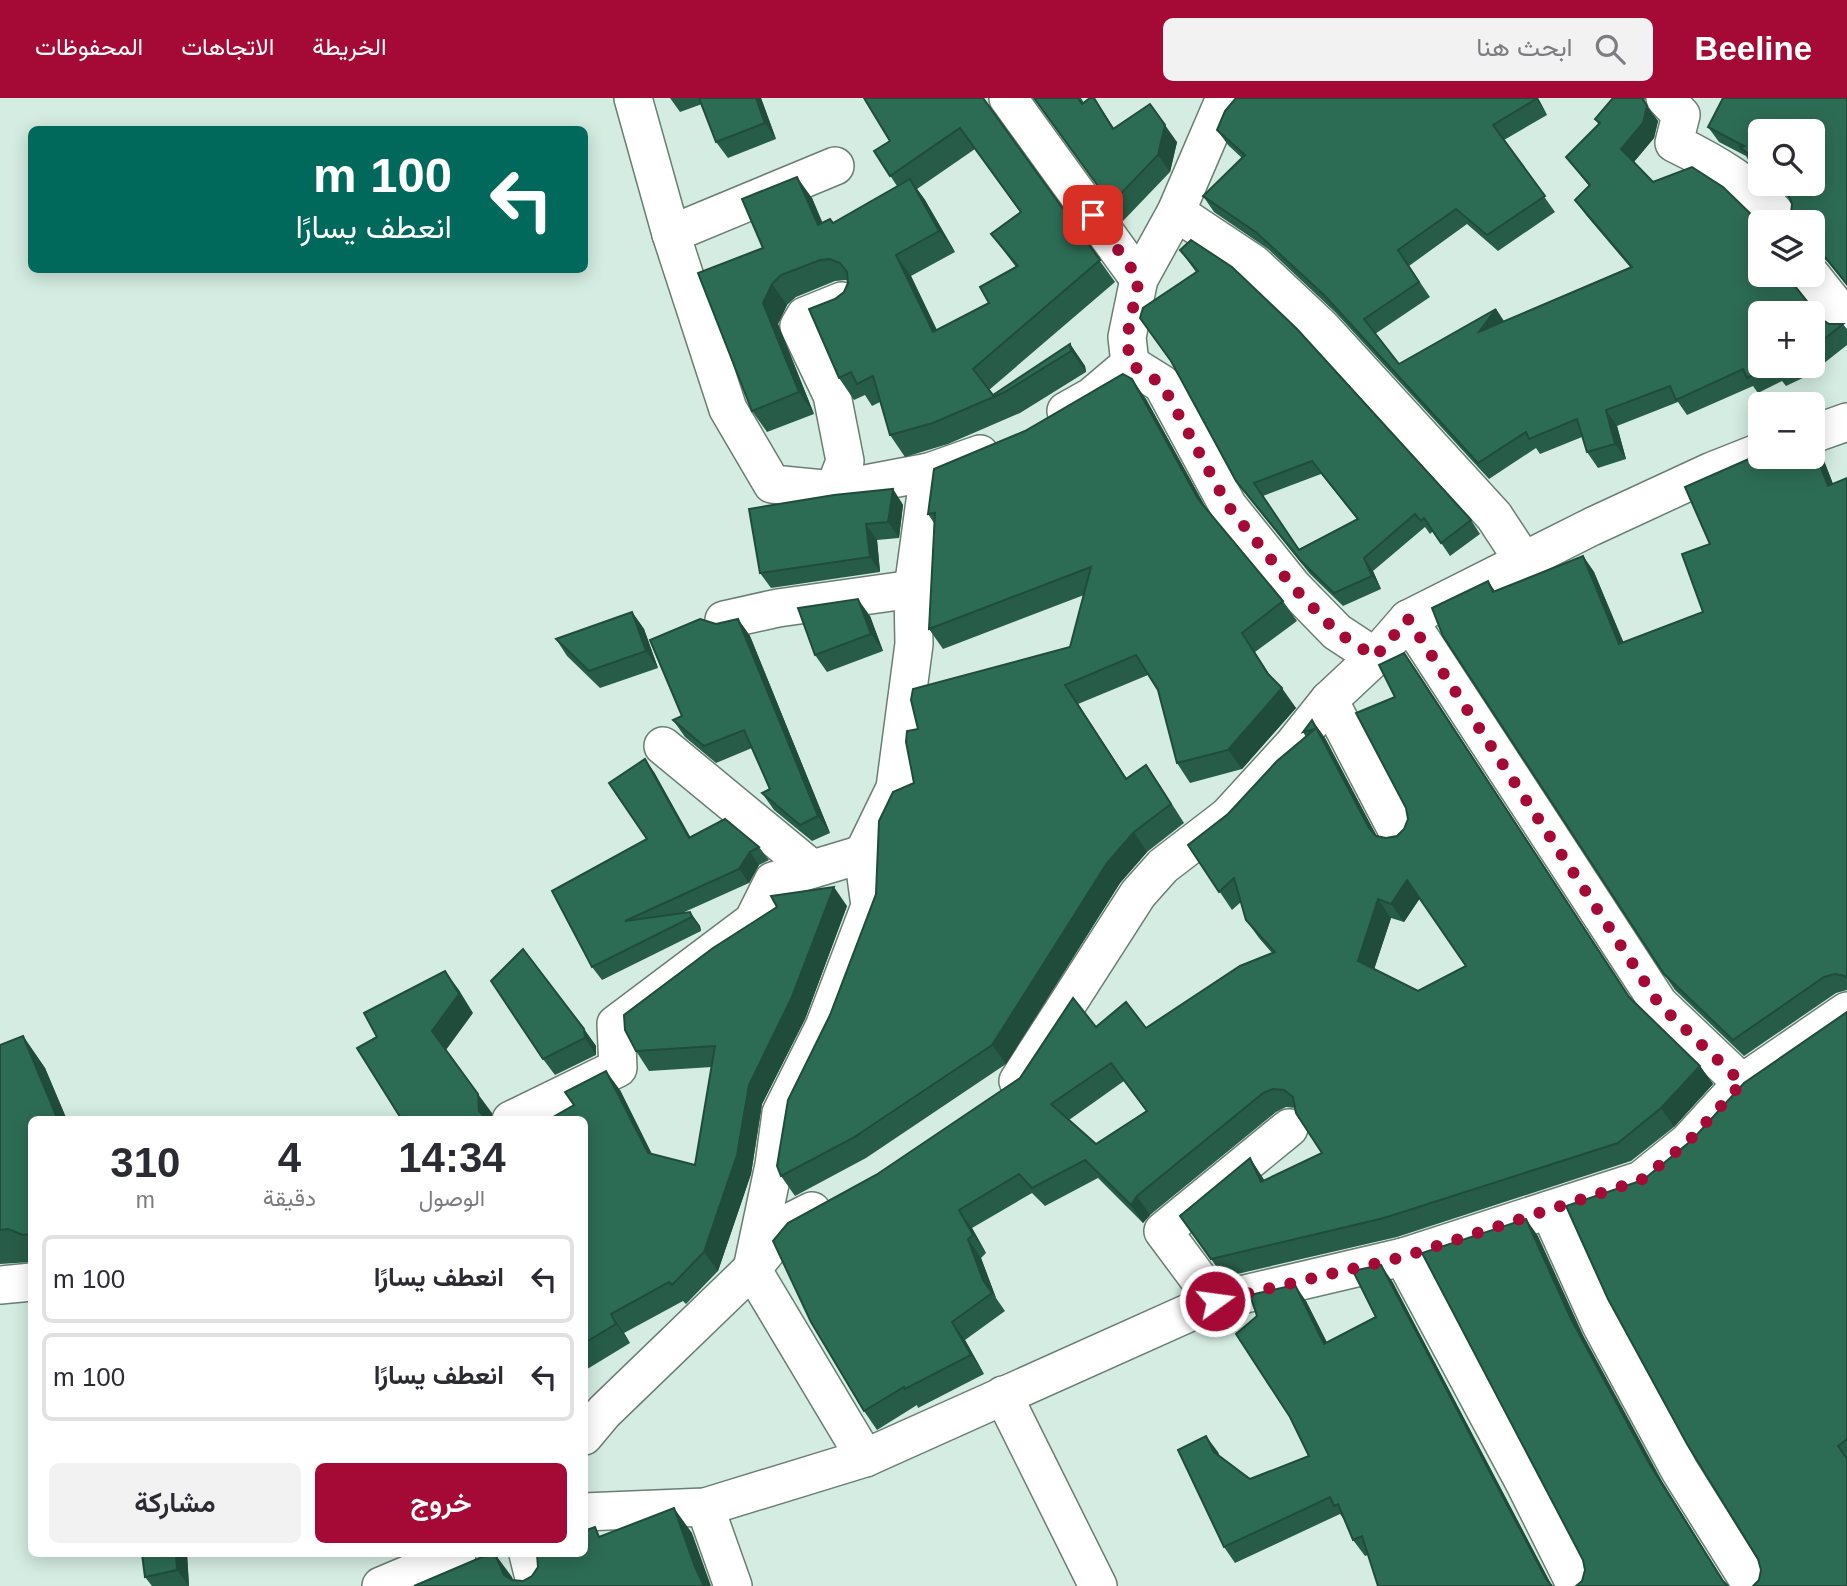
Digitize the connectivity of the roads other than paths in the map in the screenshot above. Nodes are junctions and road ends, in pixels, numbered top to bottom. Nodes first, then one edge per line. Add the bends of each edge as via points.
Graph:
1 (633, 98) edge
2 (1008, 98) edge
3 (1225, 98) edge
4 (1665, 98) edge
5 (835, 166) dead end
6 (1773, 210) edge
7 (1176, 212) junction
8 (671, 234) junction
9 (1139, 279) junction
10 (1821, 287) edge
11 (842, 301) edge
12 (1847, 320) edge
13 (1130, 364) junction
14 (1847, 422) edge
15 (1825, 429) edge
16 (1748, 458) edge
17 (929, 472) junction
18 (834, 490) junction
19 (1522, 560) junction
20 (914, 589) junction
21 (1408, 619) junction
22 (724, 620) edge
23 (1375, 657) junction
24 (1329, 700) junction
25 (663, 746) dead end
26 (1400, 836) edge
27 (863, 854) junction
28 (812, 869) junction
29 (1847, 1011) edge
30 (1742, 1083) junction
31 (990, 1101) edge
32 (519, 1116) edge
33 (1289, 1128) dead end
34 (840, 1196) edge
35 (1549, 1210) junction
36 (1403, 1257) junction
37 (752, 1269) junction
38 (28, 1282) edge
39 (0, 1285) edge
40 (1215, 1301) junction
41 (1003, 1395) junction
42 (588, 1431) edge
43 (865, 1458) junction
44 (705, 1507) junction
45 (588, 1513) edge
46 (450, 1557) edge
47 (529, 1557) edge
48 (381, 1586) edge
49 (536, 1586) edge
50 (733, 1586) edge
51 (1098, 1586) edge
52 (1576, 1586) edge
53 (1752, 1586) edge

1 - 8 street
2 - 9 street
3 - 7 street
4 - 6 street via 1681,115 1674,143 1713,161
5 - 8 street
7 - 9 street
7 - 19 street via 1254,264 1321,327 1494,516
8 - 18 street via 728,409 772,484
9 - 13 street via 1127,337
10 - 12 street
11 - 18 street via 805,316 799,326 832,395 845,461
13 - 17 street via 1091,397 1025,435
13 - 23 street via 1162,384 1228,506 1294,588 1337,632
14 - 15 street
16 - 19 street
17 - 18 street
17 - 20 street
19 - 21 street
20 - 22 street
20 - 27 street via 914,644 895,788
21 - 23 street
21 - 30 street via 1659,1004
23 - 24 street
24 - 26 street
24 - 31 street via 1228,816 1163,866 1138,894 1021,1079
25 - 28 street
27 - 28 street
27 - 37 street via 870,906 824,1027 781,1113
28 - 32 street via 773,881 753,921 616,1024 618,1068
29 - 30 street
30 - 35 street via 1688,1142 1641,1180
33 - 40 street via 1163,1231
34 - 37 street via 790,1222
35 - 36 street
35 - 53 street via 1640,1398
36 - 40 street
36 - 52 street
37 - 42 street
37 - 43 street
38 - 39 street
40 - 41 street
41 - 43 street
41 - 51 street
43 - 44 street
44 - 45 street
44 - 50 street
46 - 48 street
47 - 49 street

